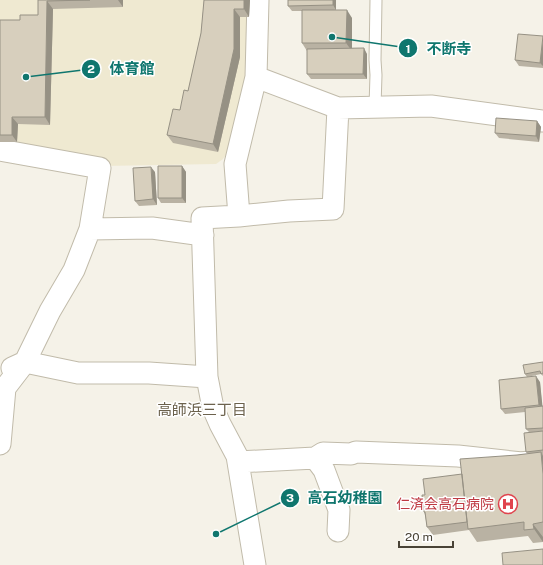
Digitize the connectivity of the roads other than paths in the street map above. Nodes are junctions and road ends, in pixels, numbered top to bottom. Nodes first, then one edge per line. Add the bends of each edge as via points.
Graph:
1 (258, 0) edge
2 (376, 0) edge
3 (256, 77) junction
4 (376, 106) junction
5 (338, 108) junction
6 (543, 122) edge
7 (0, 150) edge
8 (239, 216) junction
9 (90, 229) junction
10 (203, 235) junction
11 (25, 362) junction
12 (0, 374) edge
13 (207, 377) junction
14 (0, 444) edge
15 (315, 458) junction
16 (543, 460) edge
17 (238, 462) junction
18 (338, 531) dead end
19 (256, 565) edge

1 - 3 street
2 - 4 lane
3 - 5 street
3 - 8 street via 235,164
4 - 5 street
4 - 6 street via 431,106
5 - 8 street via 333,209
7 - 9 street via 100,168
8 - 10 street via 202,218
9 - 10 street via 152,228
9 - 11 street via 74,270
10 - 13 street
11 - 12 street
11 - 13 street via 78,373 149,373
11 - 14 street via 6,388
13 - 17 street via 213,408
15 - 16 street via 323,453 356,452 458,456 522,463
15 - 17 street
15 - 18 street via 324,470 339,510
17 - 19 street

